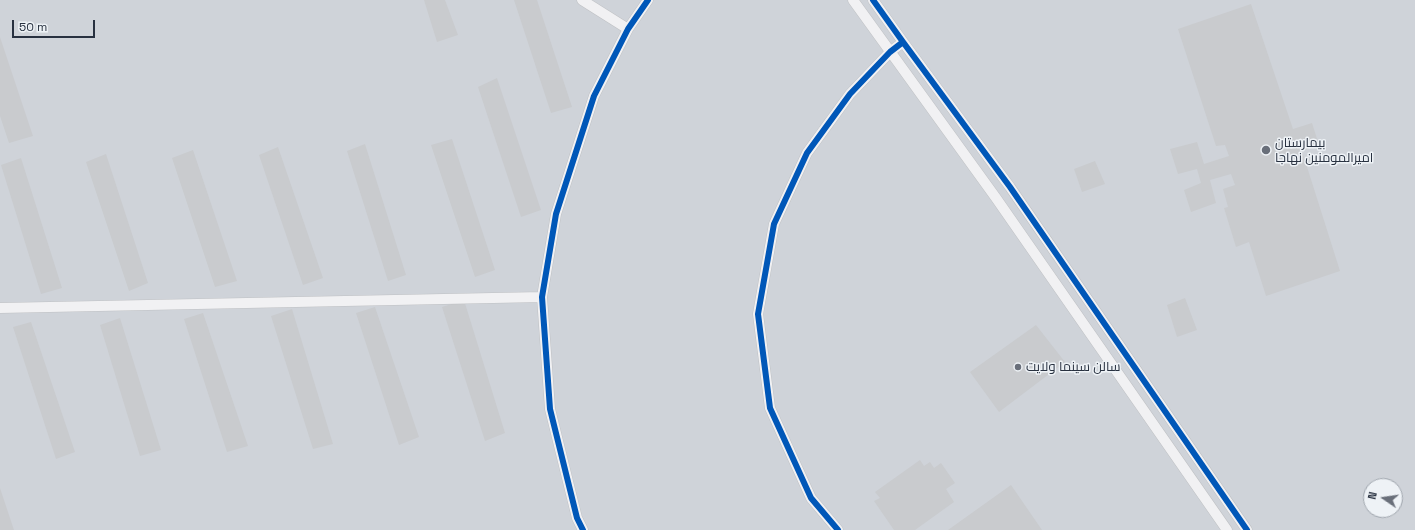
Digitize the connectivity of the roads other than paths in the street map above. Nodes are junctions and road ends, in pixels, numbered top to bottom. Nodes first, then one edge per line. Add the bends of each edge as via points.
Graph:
1 (582, 0) edge
2 (648, 0) edge
3 (853, 0) edge
4 (873, 0) edge
5 (628, 29) junction
6 (903, 42) junction
7 (890, 52) junction
8 (542, 297) junction
9 (0, 308) edge
10 (583, 530) edge
11 (838, 530) edge
12 (1227, 530) edge
13 (1247, 530) edge

1 - 5 street
2 - 5 street
3 - 7 street
4 - 6 street
5 - 8 street via 594,96 556,214
6 - 7 street
6 - 13 street via 1010,187
7 - 11 street via 850,94 807,153 774,224 758,314 770,408 810,498
7 - 12 street via 996,198
8 - 9 street
8 - 10 street via 550,408 577,518

